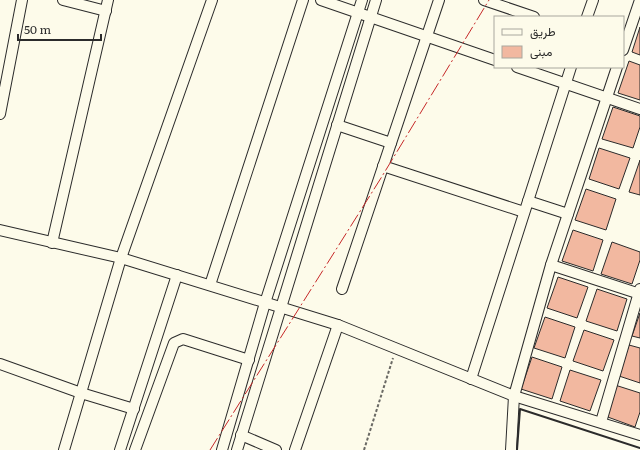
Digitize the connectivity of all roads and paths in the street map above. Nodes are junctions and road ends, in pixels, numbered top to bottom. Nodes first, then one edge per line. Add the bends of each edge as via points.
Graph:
1 (22, 0) edge
2 (63, 0) edge
3 (108, 0) edge
4 (212, 0) edge
5 (303, 0) edge
6 (321, 0) edge
7 (362, 0) edge
8 (376, 0) edge
9 (440, 0) edge
10 (484, 0) edge
11 (593, 0) edge
12 (640, 0) edge
13 (106, 11) junction
14 (358, 12) junction
15 (531, 16) edge
16 (587, 16) edge
17 (371, 17) junction
18 (427, 36) junction
19 (624, 47) edge
20 (494, 60) edge
21 (519, 68) edge
22 (571, 68) edge
23 (617, 68) edge
24 (566, 84) junction
25 (607, 98) junction
26 (640, 109) edge
27 (0, 114) edge
28 (337, 125) junction
29 (391, 143) junction
30 (383, 166) junction
31 (528, 201) junction
32 (524, 212) junction
33 (568, 214) junction
34 (0, 230) edge
35 (52, 243) junction
36 (121, 258) junction
37 (551, 265) junction
38 (177, 275) junction
39 (210, 285) junction
40 (342, 289) dead end
41 (639, 293) edge
42 (265, 303) junction
43 (280, 308) junction
44 (338, 325) junction
45 (396, 349) junction
46 (250, 360) junction
47 (0, 364) edge
48 (471, 379) junction
49 (81, 393) junction
50 (514, 396) junction
51 (134, 409) junction
52 (601, 422) junction
53 (242, 435) junction
54 (640, 435) edge
55 (64, 450) edge
56 (120, 450) edge
57 (135, 450) edge
58 (222, 450) edge
59 (237, 450) edge
60 (276, 450) edge
61 (296, 450) edge
62 (364, 450) edge
63 (511, 450) edge

1 - 27 street
2 - 13 street
3 - 13 street
4 - 36 street
5 - 39 street
6 - 14 street
7 - 14 street
8 - 17 street
9 - 18 street
10 - 15 street
11 - 16 street
12 - 19 street
13 - 35 street
14 - 17 street
14 - 42 street
17 - 18 street
17 - 28 street
18 - 20 street
18 - 29 street
21 - 24 street
22 - 24 street
23 - 25 street
24 - 25 street
24 - 31 street
25 - 26 street
25 - 33 street
28 - 29 street
28 - 43 street
29 - 30 street
30 - 32 street
30 - 40 street
31 - 32 street
31 - 33 street
32 - 48 street
33 - 37 street
34 - 35 street
35 - 36 street
36 - 38 street
36 - 49 street
37 - 41 street
37 - 50 street
38 - 39 street
38 - 51 street
39 - 42 street
41 - 52 street
42 - 43 street
42 - 46 street
43 - 44 street
43 - 53 street
44 - 45 street
44 - 61 street
45 - 48 street
45 - 62 path
46 - 57 street via 183,338 174,343
46 - 58 street
47 - 49 street
48 - 50 street
49 - 51 street
49 - 55 street
50 - 52 street
50 - 63 street
51 - 56 street
52 - 54 street
53 - 59 street
53 - 60 street

